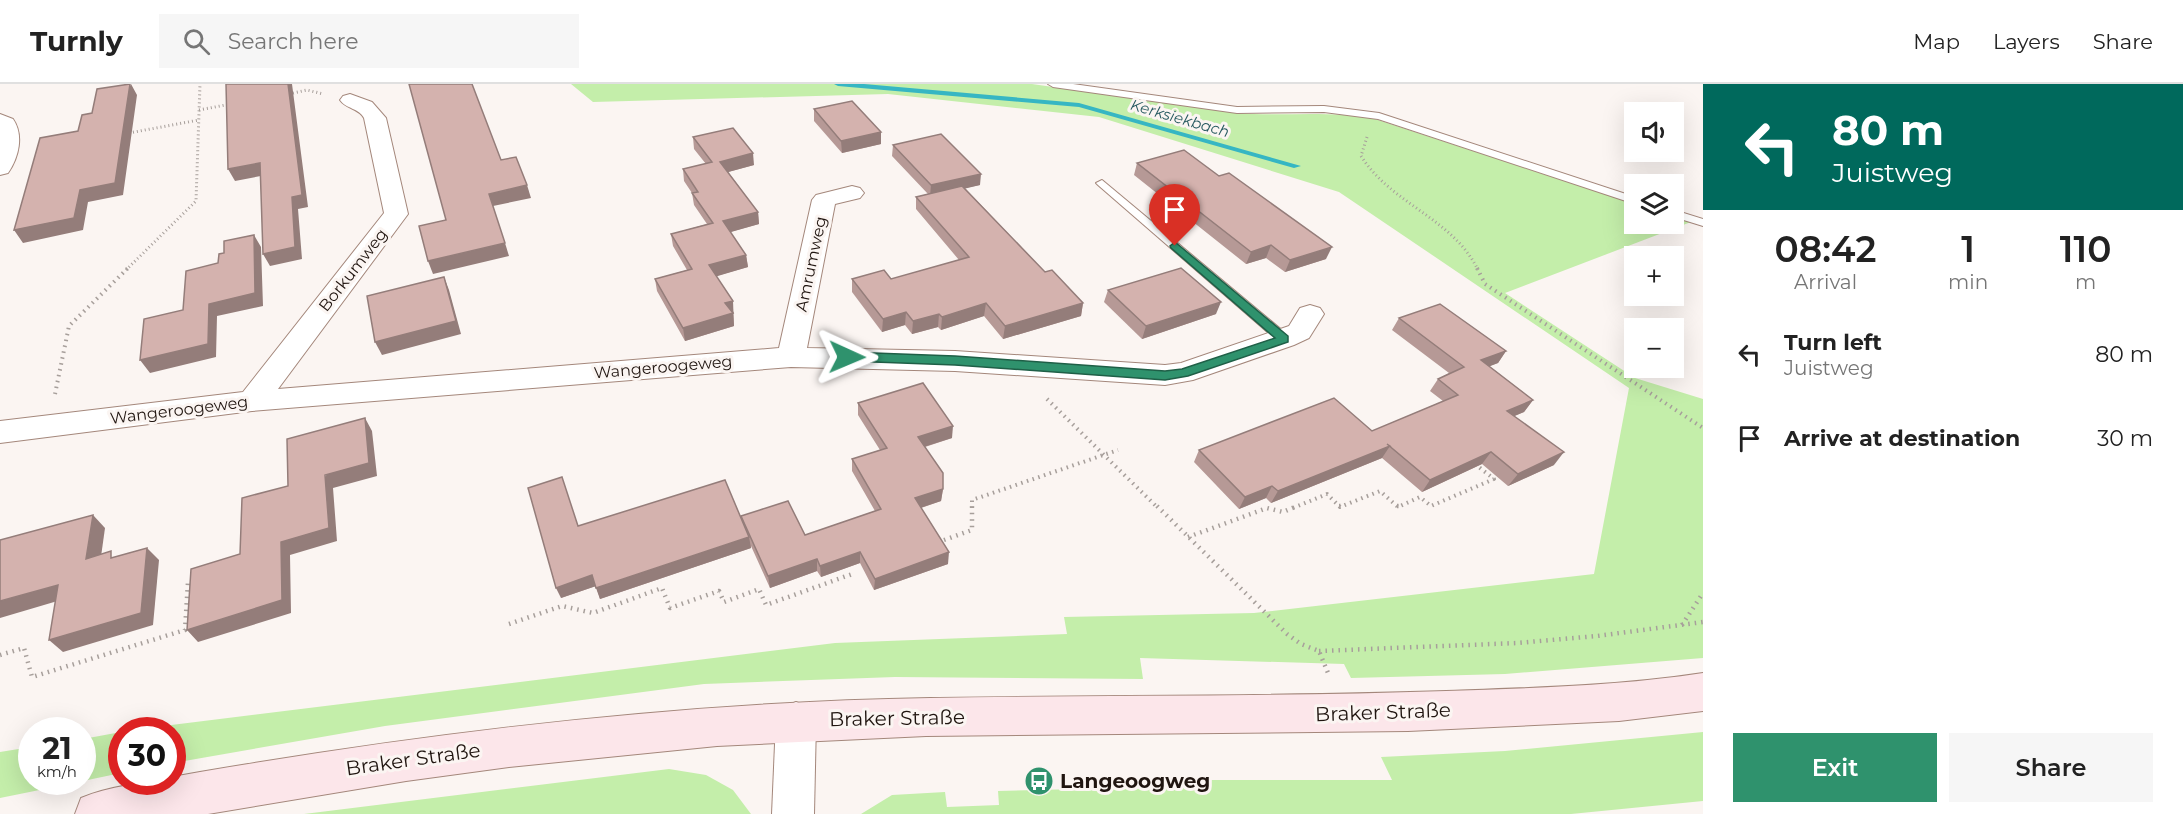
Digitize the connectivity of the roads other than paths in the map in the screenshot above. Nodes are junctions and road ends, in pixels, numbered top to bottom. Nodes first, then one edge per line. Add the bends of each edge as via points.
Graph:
1 (1053, 84) edge
2 (350, 100) road end
3 (0, 120) edge
4 (0, 168) edge
5 (1102, 183) dead end
6 (852, 193) dead end
7 (1624, 197) edge
8 (1684, 216) edge
9 (1703, 223) edge
10 (1310, 314) dead end
11 (1284, 339) junction
12 (791, 357) junction
13 (252, 402) junction
14 (0, 432) edge
15 (1703, 692) edge
16 (796, 721) junction
17 (97, 814) edge
18 (793, 814) edge

1 - 7 lane via 1237,110 1355,111 1413,126
2 - 13 street, Borkumweg via 372,110 396,214
3 - 4 street via 9,129 9,140
5 - 11 lane
6 - 12 street, Amrumweg via 824,200
8 - 9 lane
10 - 11 street, Wangeroogeweg via 1299,332
11 - 12 street, Wangeroogeweg via 1183,373 1165,375 888,357
12 - 13 street, Wangeroogeweg
13 - 14 street, Wangeroogeweg
15 - 16 main road, Braker Straße via 1652,700 1344,715 1061,715
16 - 17 main road, Braker Straße via 426,755
16 - 18 street

